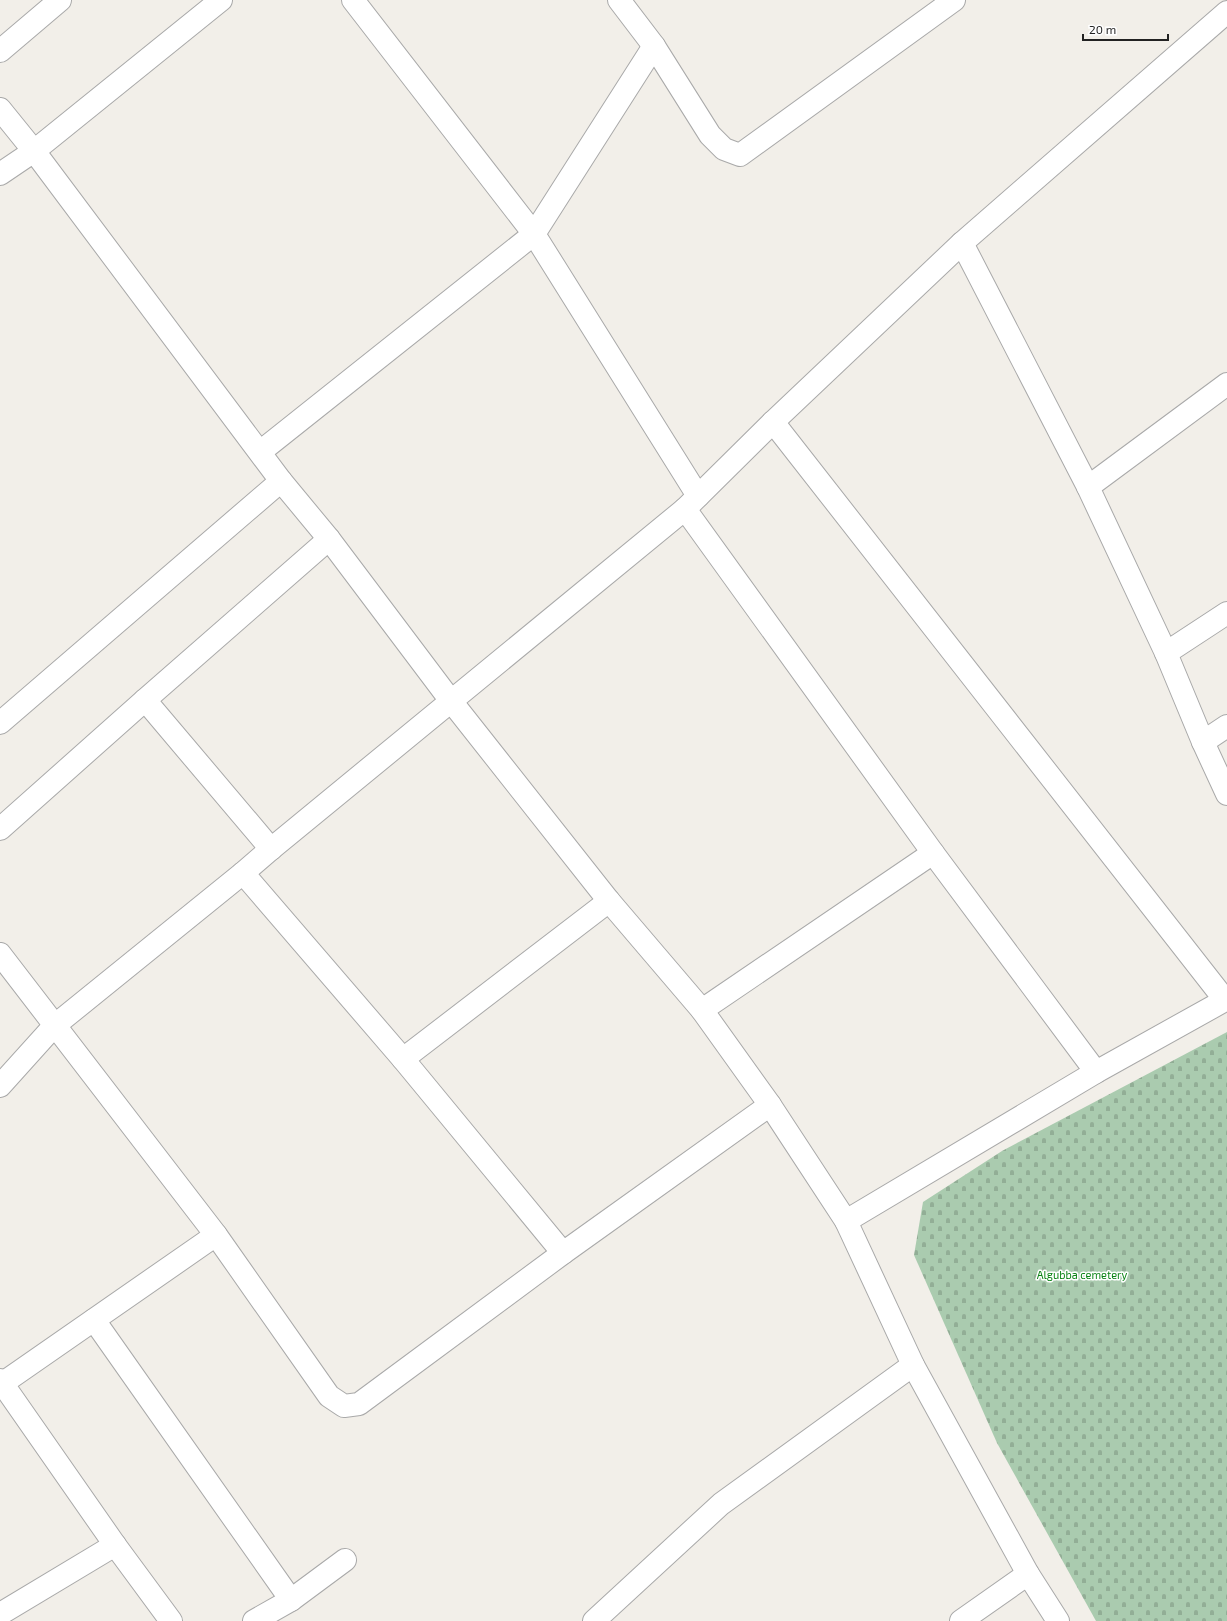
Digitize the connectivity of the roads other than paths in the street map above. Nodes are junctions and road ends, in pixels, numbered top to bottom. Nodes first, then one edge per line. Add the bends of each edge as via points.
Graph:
1 (60, 0) edge
2 (221, 0) edge
3 (353, 0) edge
4 (619, 0) edge
5 (941, 3) edge
6 (1227, 12) edge
7 (654, 46) junction
8 (0, 51) edge
9 (0, 109) edge
10 (34, 151) junction
11 (0, 174) edge
12 (534, 234) junction
13 (962, 243) junction
14 (1227, 384) edge
15 (773, 422) junction
16 (260, 452) junction
17 (281, 481) junction
18 (1088, 487) junction
19 (691, 503) junction
20 (330, 539) junction
21 (1227, 612) edge
22 (1166, 653) junction
23 (145, 700) junction
24 (451, 701) junction
25 (0, 723) edge
26 (1227, 726) edge
27 (1203, 742) junction
28 (1227, 794) edge
29 (0, 829) edge
30 (271, 848) junction
31 (933, 853) junction
32 (243, 873) junction
33 (609, 901) junction
34 (0, 954) edge
35 (1226, 1000) edge
36 (702, 1010) junction
37 (54, 1026) junction
38 (403, 1058) junction
39 (1096, 1072) junction
40 (0, 1086) edge
41 (770, 1105) junction
42 (846, 1221) junction
43 (216, 1235) junction
44 (563, 1253) junction
45 (94, 1320) junction
46 (913, 1365) junction
47 (1, 1381) edge
48 (115, 1545) junction
49 (345, 1560) dead end
50 (1028, 1574) junction
51 (291, 1600) junction
52 (0, 1614) edge
53 (172, 1621) edge
54 (254, 1621) edge
55 (594, 1621) edge
56 (961, 1621) edge
57 (1058, 1621) edge

1 - 8 street
2 - 10 street
3 - 12 street
4 - 7 street
5 - 7 street via 740,155 724,149 710,135
6 - 13 street
7 - 12 street
9 - 10 street
10 - 11 street
10 - 16 street
12 - 16 street
12 - 19 street
13 - 15 street
13 - 18 street
14 - 18 street
15 - 19 street
15 - 35 street
16 - 17 street
17 - 20 street
17 - 25 street
18 - 22 street
19 - 24 street
19 - 31 street
20 - 23 street
20 - 24 street
21 - 22 street
22 - 27 street
23 - 29 street
23 - 30 street
24 - 30 street
24 - 33 street
26 - 27 street
27 - 28 street
30 - 32 street
31 - 36 street
31 - 39 street
32 - 37 street
32 - 38 street
33 - 36 street
33 - 38 street
34 - 37 street
35 - 39 street
36 - 41 street
37 - 40 street
37 - 43 street
38 - 44 street
39 - 42 street
41 - 42 street
41 - 44 street
42 - 46 street
43 - 44 street via 329,1396 344,1406 359,1404
43 - 45 street
45 - 47 street
45 - 51 street
46 - 50 street
46 - 55 street via 721,1504
47 - 48 street
48 - 52 street
48 - 53 street
49 - 51 street
50 - 56 street
50 - 57 street
51 - 54 street

